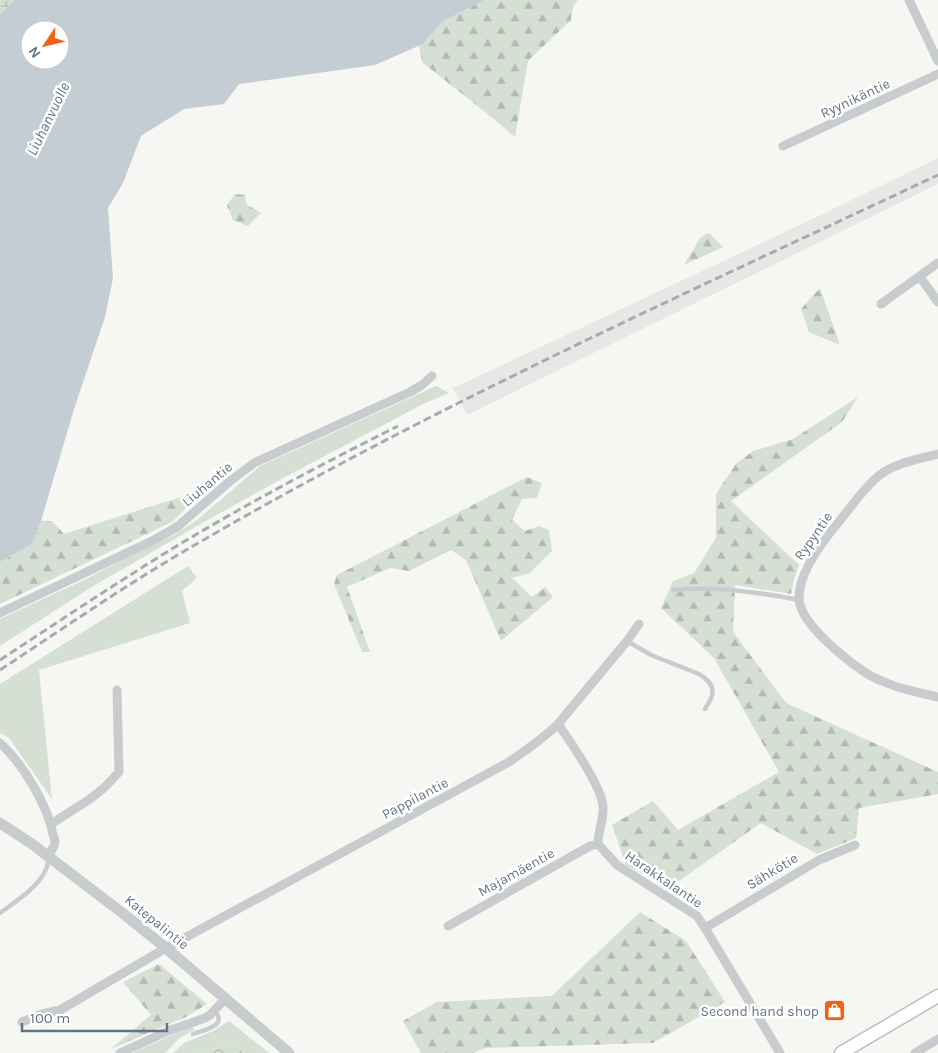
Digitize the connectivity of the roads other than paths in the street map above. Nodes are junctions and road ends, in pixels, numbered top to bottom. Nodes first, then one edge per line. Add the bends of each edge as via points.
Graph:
1 (910, 0) edge
2 (938, 61) edge
3 (938, 74) edge
4 (783, 146) dead end
5 (938, 263) edge
6 (920, 277) junction
7 (938, 302) edge
8 (881, 304) dead end
9 (432, 376) dead end
10 (938, 454) edge
11 (673, 590) dead end
12 (799, 600) junction
13 (0, 613) edge
14 (639, 624) dead end
15 (627, 640) junction
16 (117, 690) dead end
17 (938, 697) edge
18 (704, 709) dead end
19 (558, 724) junction
20 (0, 744) edge
21 (0, 824) edge
22 (51, 824) junction
23 (598, 844) junction
24 (855, 845) dead end
25 (49, 856) junction
26 (0, 912) edge
27 (448, 926) dead end
28 (705, 928) junction
29 (166, 948) junction
30 (938, 996) edge
31 (225, 999) junction
32 (214, 1010) junction
33 (22, 1022) dead end
34 (193, 1034) dead end
35 (938, 1039) edge
36 (120, 1053) edge
37 (289, 1053) edge
38 (780, 1053) edge
39 (841, 1053) edge
40 (915, 1053) edge

1 - 2 street
3 - 4 street, Ryynikäntie
5 - 6 street
6 - 7 street
6 - 8 street
9 - 13 street, Liuhantie via 410,392 254,463 177,527 152,541
10 - 12 street, Rypyntie via 899,464 881,474 865,489 808,564
11 - 12 lane via 721,590
12 - 17 street via 808,622 864,672 887,684
14 - 15 street, Pappilantie
15 - 18 lane via 651,655 705,678 713,693
15 - 19 street, Pappilantie
16 - 22 street via 118,772 90,799
19 - 23 street via 590,774 603,803
19 - 29 street, Pappilantie via 538,743 509,762
20 - 22 street via 23,770
21 - 25 street, Katepalintie
22 - 25 street via 55,842
23 - 27 street, Majamäentie
23 - 28 street, Harakkalantie via 617,865 697,916
24 - 28 street, Sähkötie via 819,860
25 - 26 lane via 47,869 38,882
25 - 29 street, Katepalintie
28 - 38 street, Harakkalantie
29 - 31 street, Katepalintie
29 - 33 street, Pappilantie via 60,1010
30 - 39 main road
31 - 32 street
31 - 37 street, Katepalintie
32 - 34 lane via 219,1020 216,1025
32 - 36 street via 199,1021
35 - 40 street

